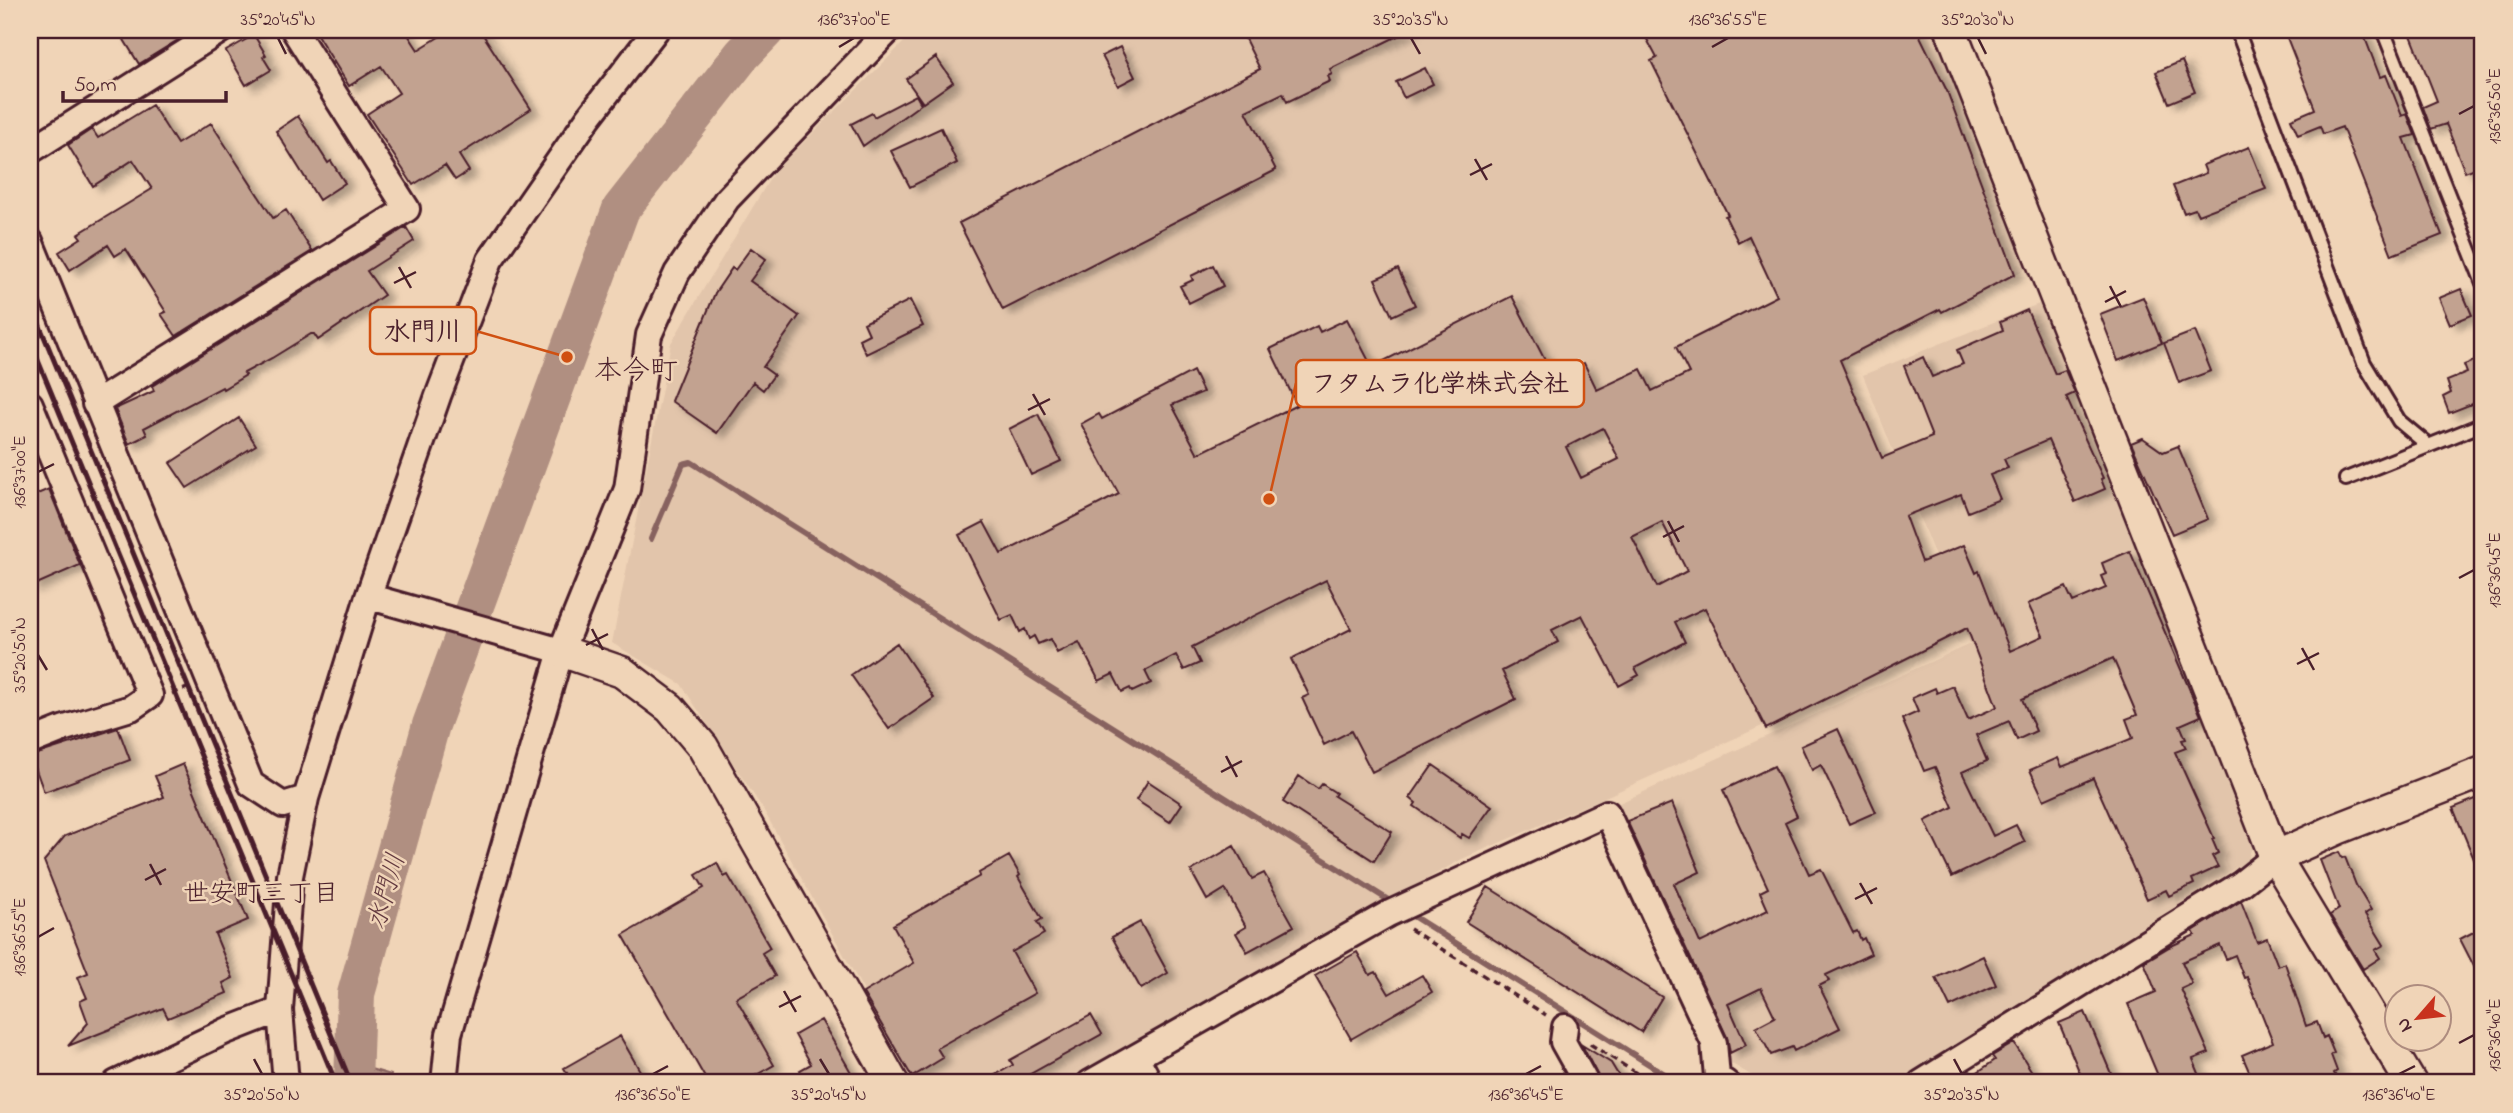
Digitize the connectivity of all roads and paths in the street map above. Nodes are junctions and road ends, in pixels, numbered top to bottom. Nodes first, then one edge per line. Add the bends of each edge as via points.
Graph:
1 (221, 30) edge
2 (294, 30) edge
3 (656, 30) edge
4 (889, 30) edge
5 (1951, 30) edge
6 (2237, 30) edge
7 (2382, 30) edge
8 (30, 151) edge
9 (30, 241) edge
10 (2483, 283) edge
11 (30, 404) edge
12 (96, 404) junction
13 (2483, 424) edge
14 (2429, 446) junction
15 (2346, 479) dead end
16 (374, 600) junction
17 (551, 647) junction
18 (208, 679) junction
19 (150, 695) junction
20 (30, 742) edge
21 (2483, 772) edge
22 (306, 798) junction
23 (2275, 857) junction
24 (1388, 915) junction
25 (280, 1010) junction
26 (1565, 1027) junction
27 (1136, 1057) junction
28 (116, 1083) edge
29 (286, 1083) edge
30 (444, 1083) edge
31 (893, 1083) edge
32 (1090, 1083) edge
33 (1150, 1083) edge
34 (1586, 1083) edge
35 (1652, 1083) edge
36 (1726, 1083) edge
37 (1921, 1083) edge
38 (2411, 1083) edge

1 - 8 street
2 - 12 street via 407,209
3 - 16 street via 490,260 439,396
4 - 17 street via 727,199 677,273 649,335 627,489
5 - 23 street
6 - 14 lane via 2364,363 2399,421
7 - 10 lane
9 - 12 street
11 - 19 street
12 - 18 street
13 - 14 lane
14 - 15 lane
16 - 17 street
16 - 22 street
17 - 30 street via 449,1034
17 - 31 street via 622,672 670,708 703,747
18 - 19 path via 162,698
18 - 22 street via 251,784 283,805
19 - 20 street via 131,708
21 - 23 street
22 - 25 street via 290,876
23 - 37 street via 2241,884
23 - 38 street
24 - 26 path
24 - 27 street
24 - 36 street via 1607,813 1714,1043 1717,1077
25 - 28 street
25 - 29 street
26 - 34 street via 1563,1042
26 - 35 path
27 - 32 street
27 - 33 street

